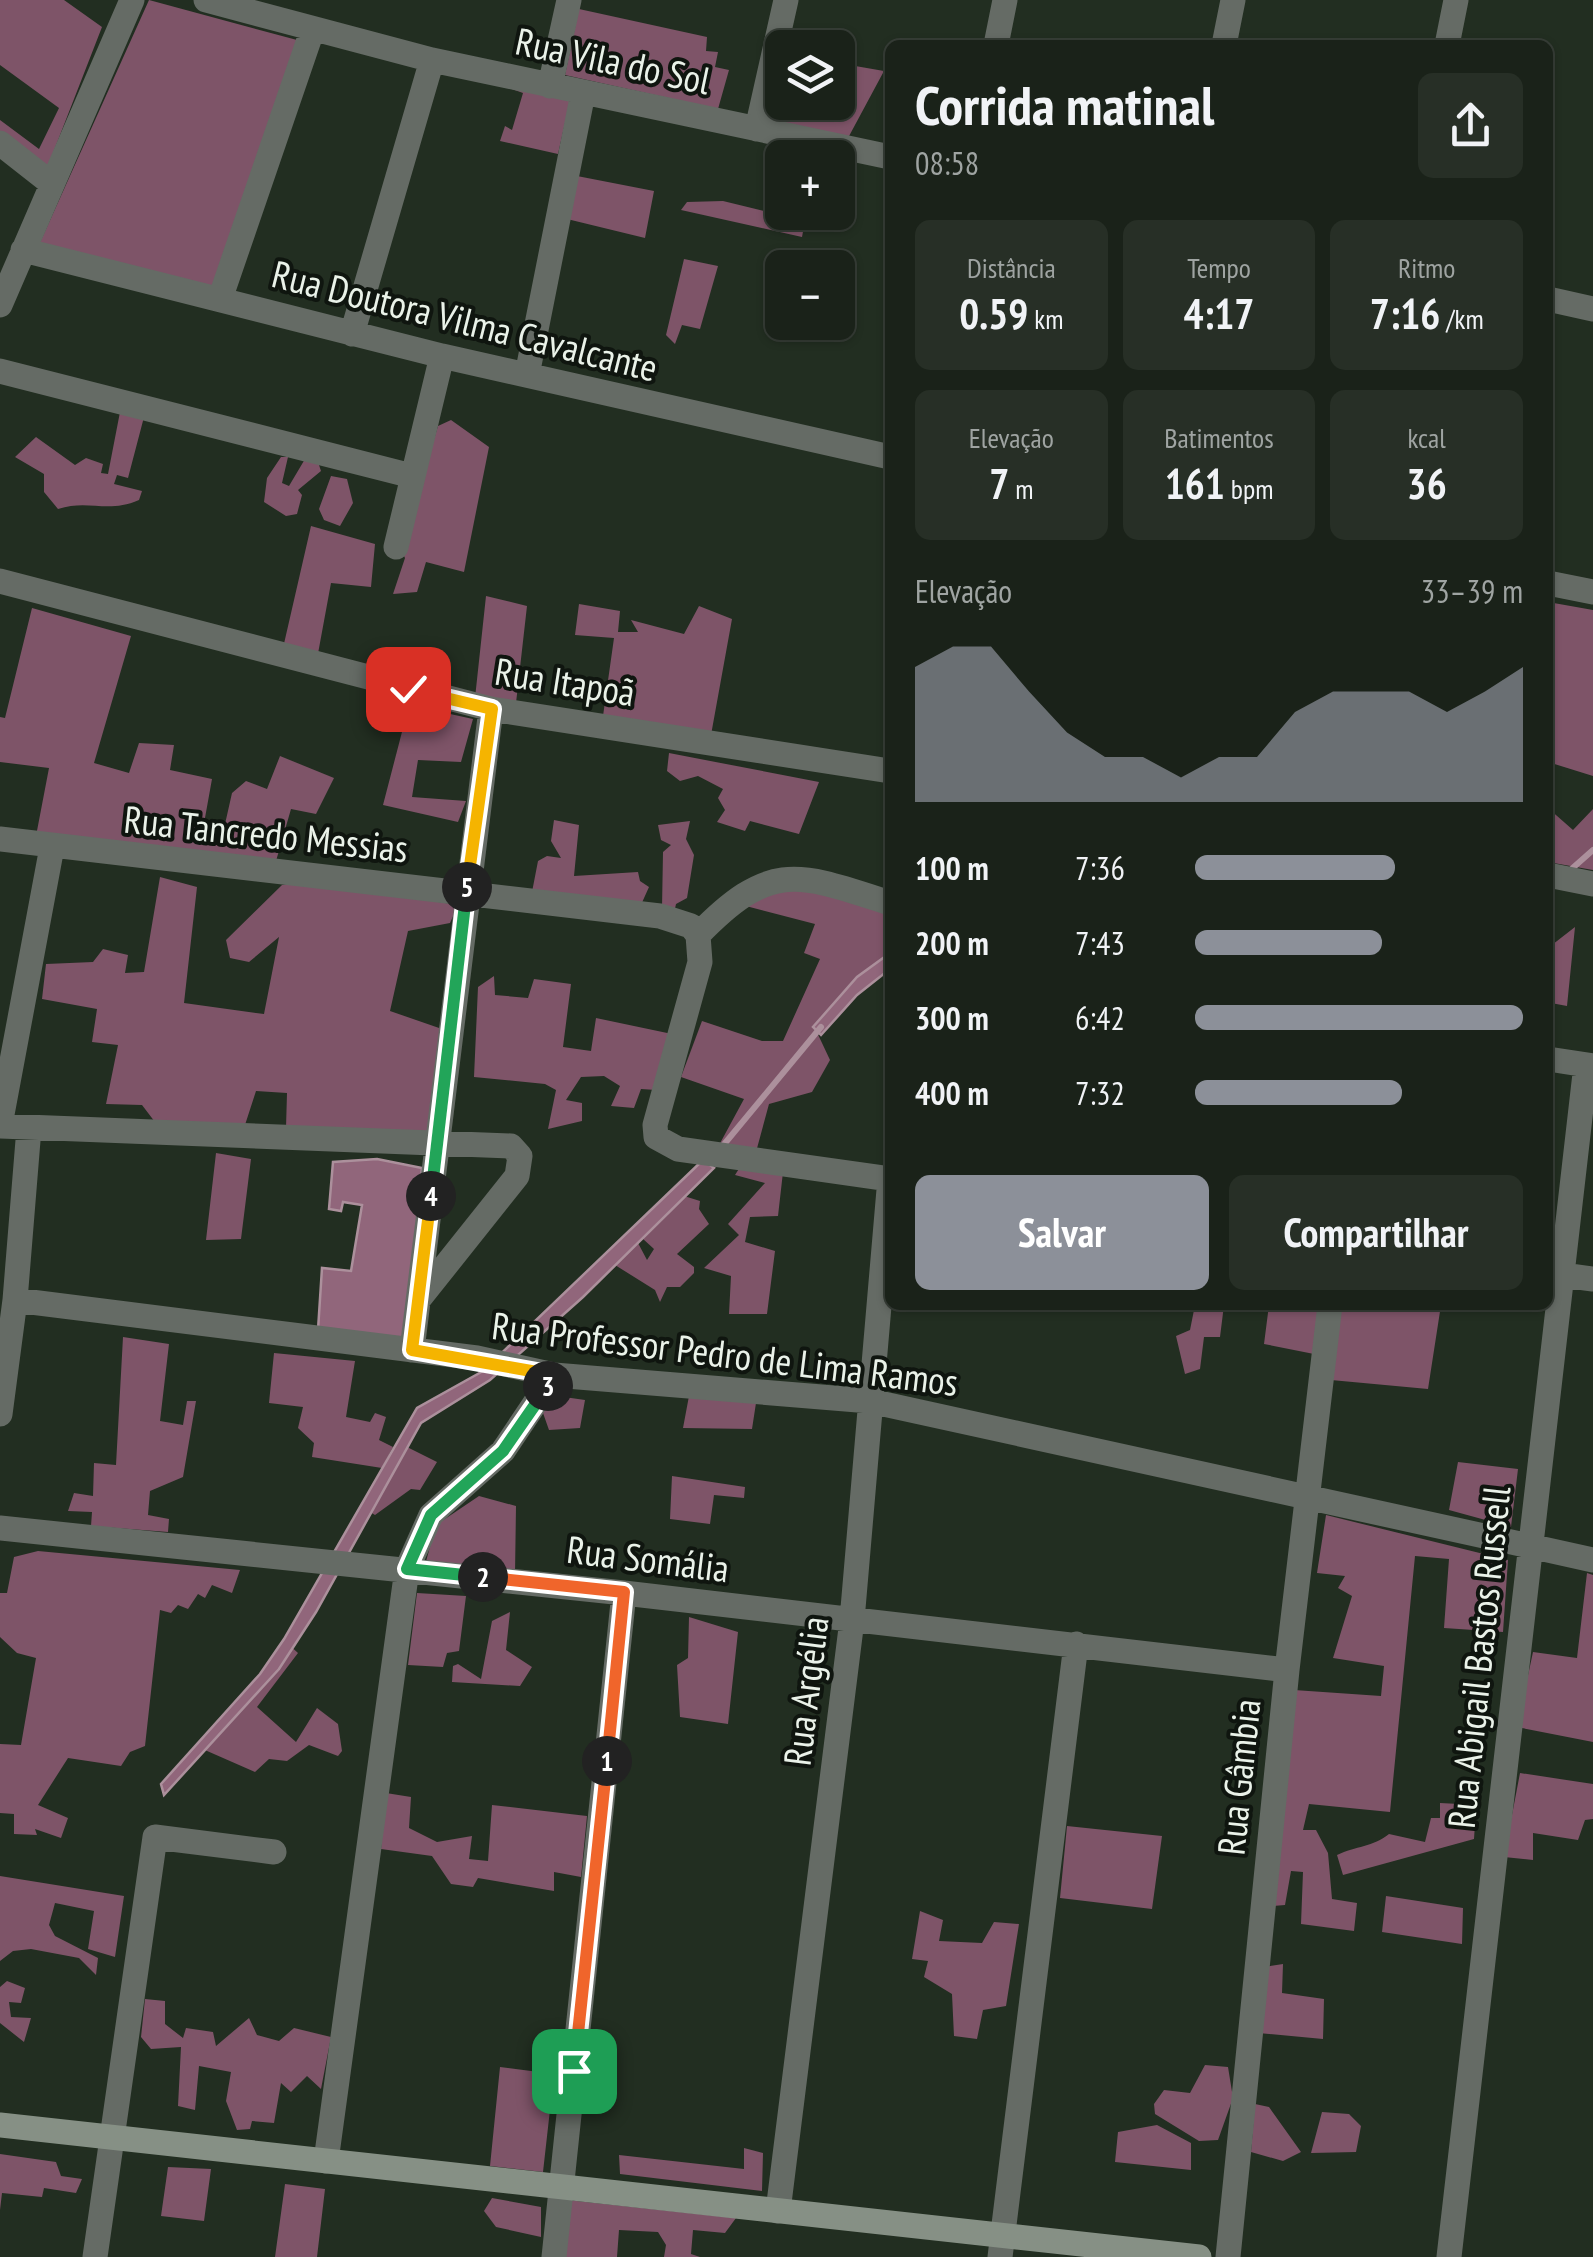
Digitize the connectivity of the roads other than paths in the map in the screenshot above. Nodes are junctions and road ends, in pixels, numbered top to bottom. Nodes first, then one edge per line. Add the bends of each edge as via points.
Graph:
1 (132, 0) edge
2 (206, 0) edge
3 (569, 0) edge
4 (786, 0) edge
5 (1005, 0) edge
6 (1232, 0) edge
7 (1456, 0) edge
8 (312, 31) junction
9 (997, 40) edge
10 (1225, 40) edge
11 (1448, 40) edge
12 (432, 60) junction
13 (550, 86) junction
14 (583, 93) junction
15 (758, 130) junction
16 (0, 143) edge
17 (885, 156) edge
18 (52, 184) junction
19 (24, 250) junction
20 (6, 277) edge
21 (220, 299) junction
22 (1553, 301) edge
23 (0, 305) edge
24 (1593, 309) edge
25 (352, 334) junction
26 (442, 356) junction
27 (0, 370) edge
28 (527, 376) junction
29 (885, 456) edge
30 (412, 476) junction
31 (396, 547) dead end
32 (0, 581) edge
33 (1553, 585) edge
34 (1593, 592) edge
35 (492, 709) junction
36 (885, 769) edge
37 (0, 839) edge
38 (52, 847) junction
39 (1553, 876) edge
40 (1590, 884) edge
41 (466, 893) junction
42 (885, 901) edge
43 (698, 934) junction
44 (1553, 1060) edge
45 (1589, 1066) edge
46 (0, 1126) edge
47 (29, 1128) junction
48 (437, 1143) junction
49 (885, 1178) edge
50 (885, 1234) edge
51 (1554, 1274) edge
52 (1593, 1279) edge
53 (419, 1299) junction
54 (15, 1300) junction
55 (1329, 1310) edge
56 (1551, 1310) edge
57 (412, 1350) junction
58 (554, 1375) junction
59 (870, 1401) junction
60 (0, 1414) edge
61 (1309, 1494) junction
62 (0, 1528) edge
63 (1528, 1544) junction
64 (1593, 1560) edge
65 (407, 1569) junction
66 (624, 1592) junction
67 (852, 1620) junction
68 (1076, 1644) junction
69 (1287, 1670) junction
70 (274, 1852) dead end
71 (0, 2125) edge
72 (110, 2137) junction
73 (326, 2161) junction
74 (562, 2190) junction
75 (778, 2211) junction
76 (1002, 2245) edge
77 (95, 2257) edge
78 (554, 2257) edge
79 (1199, 2257) edge
80 (1228, 2257) edge
81 (1449, 2257) edge

1 - 18 street
2 - 8 street, Rua Vila do Sol
3 - 13 street
4 - 15 street
5 - 9 street
6 - 10 street
7 - 11 street
8 - 12 street, Rua Vila do Sol
8 - 21 street
12 - 13 street, Rua Vila do Sol
12 - 25 street
13 - 14 street, Rua Vila do Sol
14 - 15 street, Rua Vila do Sol
14 - 28 street
15 - 17 street, Rua Vila do Sol
16 - 18 street
18 - 19 street
19 - 20 street
19 - 21 street, Rua Doutora Vilma Cavalcante
20 - 23 street
21 - 25 street, Rua Doutora Vilma Cavalcante
22 - 24 street
25 - 26 street, Rua Doutora Vilma Cavalcante
26 - 28 street, Rua Doutora Vilma Cavalcante
26 - 30 street
27 - 30 street
28 - 29 street, Rua Doutora Vilma Cavalcante
30 - 31 street
32 - 35 street, Rua Itapoã
33 - 34 street
35 - 36 street, Rua Itapoã
35 - 41 street
37 - 38 street, Rua Tancredo Messias
38 - 41 street, Rua Tancredo Messias
38 - 46 street
39 - 40 street
41 - 43 street, Rua Tancredo Messias via 660,916
41 - 48 street
42 - 43 street via 828,883 776,877 734,897
43 - 49 street via 700,962 656,1137 699,1152
44 - 45 street
45 - 51 street, Rua Abigail Bastos Russell
46 - 47 street
47 - 48 street
47 - 54 street
48 - 53 street
48 - 53 street via 511,1146 520,1156 517,1176
50 - 59 street, Rua Argélia
51 - 52 street
53 - 57 street
54 - 57 street, Rua Professor Pedro de Lima Ramos
54 - 60 street
55 - 61 street, Rua Gâmbia
56 - 63 street, Rua Abigail Bastos Russell
57 - 58 street, Rua Professor Pedro de Lima Ramos
58 - 59 street, Rua Professor Pedro de Lima Ramos
58 - 65 street via 503,1451 431,1515
59 - 61 street, Rua Professor Pedro de Lima Ramos
59 - 67 street, Rua Argélia
61 - 63 street, Rua Professor Pedro de Lima Ramos
61 - 69 street, Rua Gâmbia
62 - 65 street, Rua Somália
63 - 64 street, Rua Professor Pedro de Lima Ramos
63 - 81 street, Rua Abigail Bastos Russell
65 - 66 street, Rua Somália
65 - 73 street
66 - 67 street, Rua Somália
66 - 74 street
67 - 68 street, Rua Somália
67 - 75 street, Rua Argélia
68 - 69 street, Rua Somália
68 - 76 street
69 - 80 street, Rua Gâmbia
70 - 72 street via 155,1838
71 - 72 main road
72 - 73 main road
72 - 77 street
73 - 74 main road
74 - 75 main road
74 - 78 street
75 - 76 main road
76 - 79 main road

